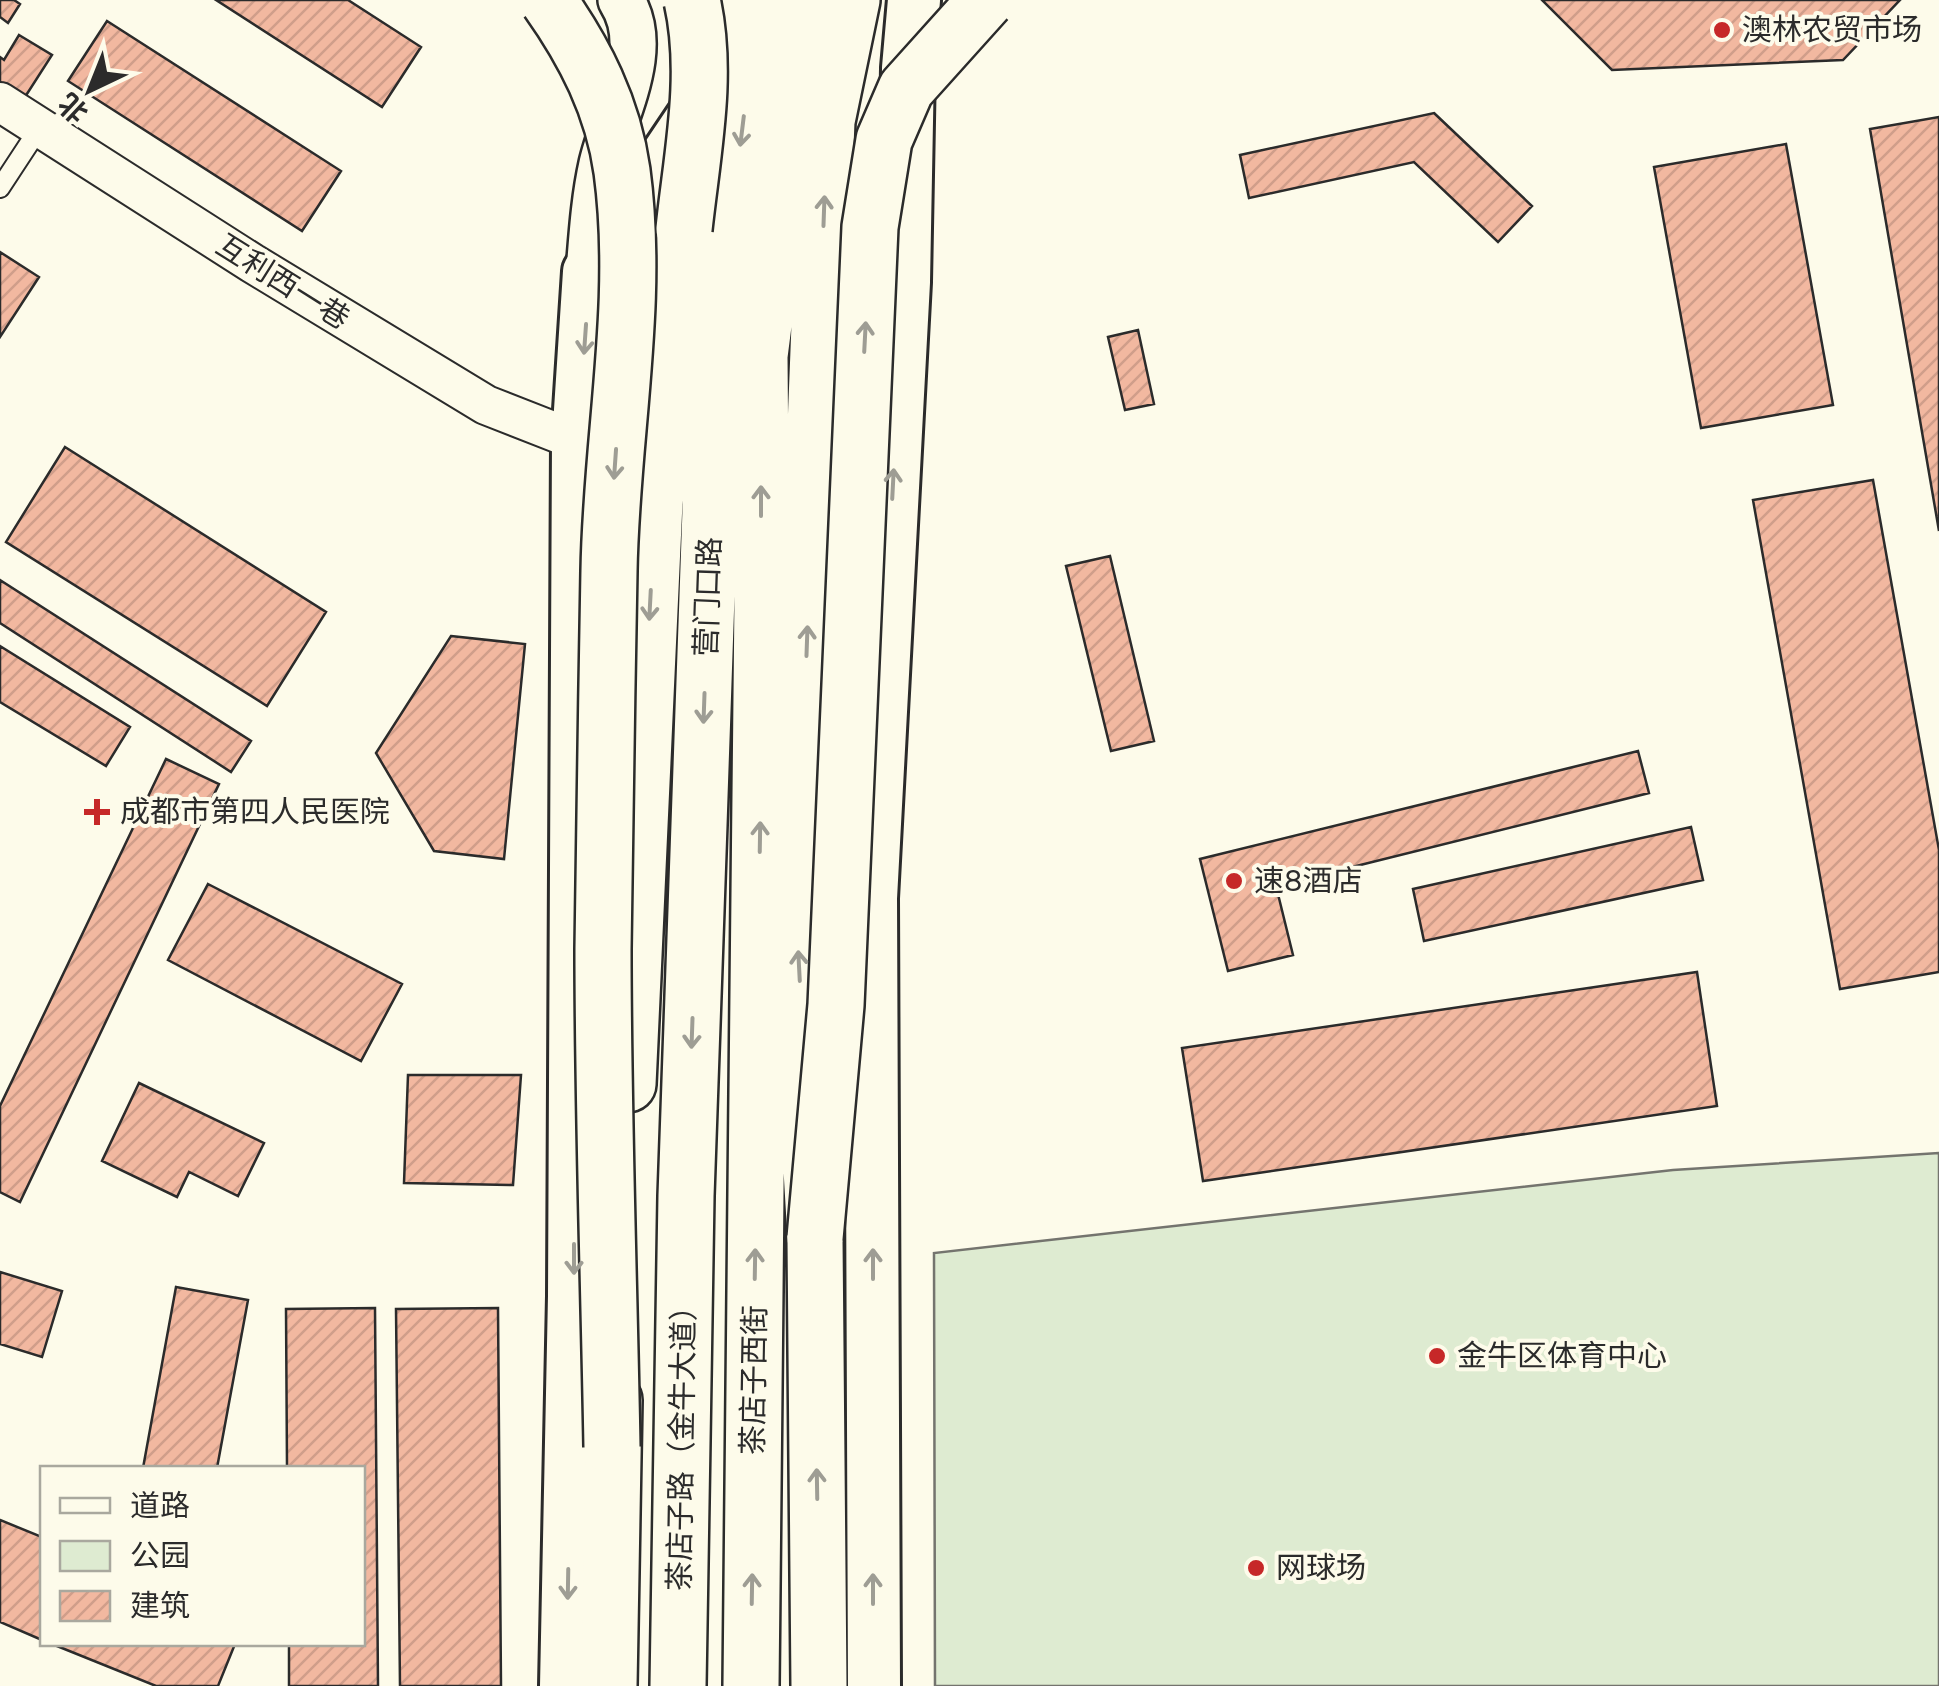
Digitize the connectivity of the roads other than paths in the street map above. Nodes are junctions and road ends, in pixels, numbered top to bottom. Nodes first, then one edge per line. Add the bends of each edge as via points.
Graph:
1 (548, 0) edge
2 (621, 0) edge
3 (692, 0) edge
4 (810, 0) edge
5 (852, 0) edge
6 (914, 0) edge
7 (956, 0) edge
8 (986, 0) edge
9 (749, 5) edge
10 (908, 68) junction
11 (0, 102) edge
12 (792, 105) junction
13 (40, 127) junction
14 (0, 188) edge
15 (589, 272) junction
16 (578, 441) junction
17 (757, 1074) joint
18 (686, 1196) joint
19 (815, 1238) junction
20 (612, 1447) junction
21 (566, 1686) edge
22 (610, 1686) edge
23 (678, 1686) edge
24 (751, 1686) edge
25 (820, 1686) edge
26 (874, 1686) edge

1 -> 20 highway, bridge via 594,75 621,166 627,214 610,544 603,950
2 - 15 street via 633,36 630,66 603,160
3 -> 20 highway, bridge via 700,75 656,502
4 - 12 highway, 营门口路
5 - 12 highway via 824,34
19 -> 5 highway, bridge via 796,912 827,121
6 - 10 main road
7 - 10 street
19 -> 8 highway, bridge via 836,1005 870,227 884,140 906,90
9 - 15 main road via 712,89
9 -> 18 highway, 营门口路 via 716,339
26 -> 10 main road via 872,898 904,282
11 - 13 street, 互利西一巷
17 -> 12 highway, 营门口路 via 760,356
13 - 14 lane
13 - 16 street, 互利西一巷 via 486,406
15 -> 16 main road
16 -> 21 main road
24 -> 17 highway, 茶店子西街
18 - 23 highway, 茶店子路（金牛大道）
25 -> 19 highway
20 - 22 highway

